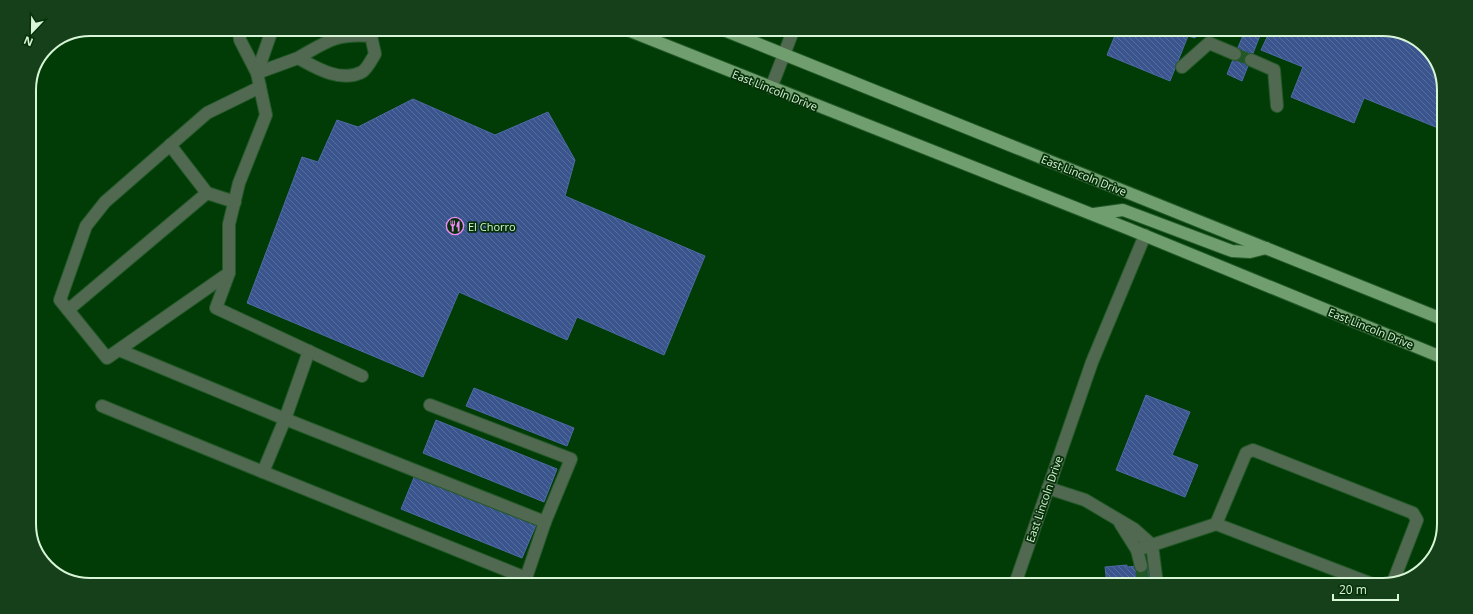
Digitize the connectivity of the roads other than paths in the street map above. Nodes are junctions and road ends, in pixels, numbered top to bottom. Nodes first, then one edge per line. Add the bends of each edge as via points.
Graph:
1 (240, 36) edge
2 (270, 36) edge
3 (348, 36) edge
4 (370, 36) edge
5 (642, 36) edge
6 (738, 36) edge
7 (791, 36) edge
8 (1235, 54) tunnel mouth
9 (784, 55) junction
10 (298, 58) junction
11 (1251, 60) tunnel mouth
12 (1182, 67) dead end
13 (257, 73) junction
14 (260, 87) junction
15 (771, 88) junction
16 (1277, 106) dead end
17 (170, 145) junction
18 (207, 193) junction
19 (235, 202) junction
20 (1093, 214) junction
21 (1145, 235) junction
22 (1266, 248) junction
23 (229, 273) junction
24 (68, 310) junction
25 (1437, 317) edge
26 (119, 350) junction
27 (309, 351) junction
28 (1437, 355) edge
29 (362, 376) dead end
30 (430, 405) dead end
31 (102, 406) dead end
32 (285, 418) junction
33 (263, 472) junction
34 (1048, 488) junction
35 (1117, 518) junction
36 (545, 522) junction
37 (1216, 524) junction
38 (1152, 545) junction
39 (1137, 550) junction
40 (1141, 566) tunnel mouth
41 (1395, 576) edge
42 (1017, 578) edge
43 (1156, 578) edge
44 (1357, 578) edge

1 - 13 street
2 - 13 street
3 - 10 street via 333,38
4 - 10 street via 375,54 363,72 346,77 320,71
5 - 15 main road, East Lincoln Drive
6 - 9 main road, East Lincoln Drive
7 - 9 street
8 - 12 street via 1208,43
9 - 15 street
9 - 22 main road, East Lincoln Drive
10 - 13 street
11 - 16 street via 1274,70
13 - 14 street
14 - 17 street via 207,113
14 - 19 street via 266,115 239,184
15 - 20 main road, East Lincoln Drive
17 - 18 street
17 - 24 street via 105,202 86,226 60,300
18 - 19 street
18 - 24 street
19 - 23 street via 229,224
20 - 21 main road, East Lincoln Drive
20 - 22 main road via 1123,210 1232,251 1250,252
21 - 28 main road, East Lincoln Drive
21 - 34 street, East Lincoln Drive via 1092,362
22 - 25 main road, East Lincoln Drive
23 - 26 street
23 - 27 street via 216,308
24 - 26 street via 107,358
26 - 32 street
27 - 29 street
27 - 32 street
30 - 36 street via 571,459
31 - 33 street
32 - 33 street
32 - 36 street
33 - 36 street via 526,578
34 - 35 street via 1085,500
34 - 42 street, East Lincoln Drive
35 - 38 street
35 - 39 street
37 - 38 street
37 - 41 street via 1246,453 1253,450 1413,513 1417,520
37 - 44 street
38 - 39 street
38 - 43 street
39 - 40 street

